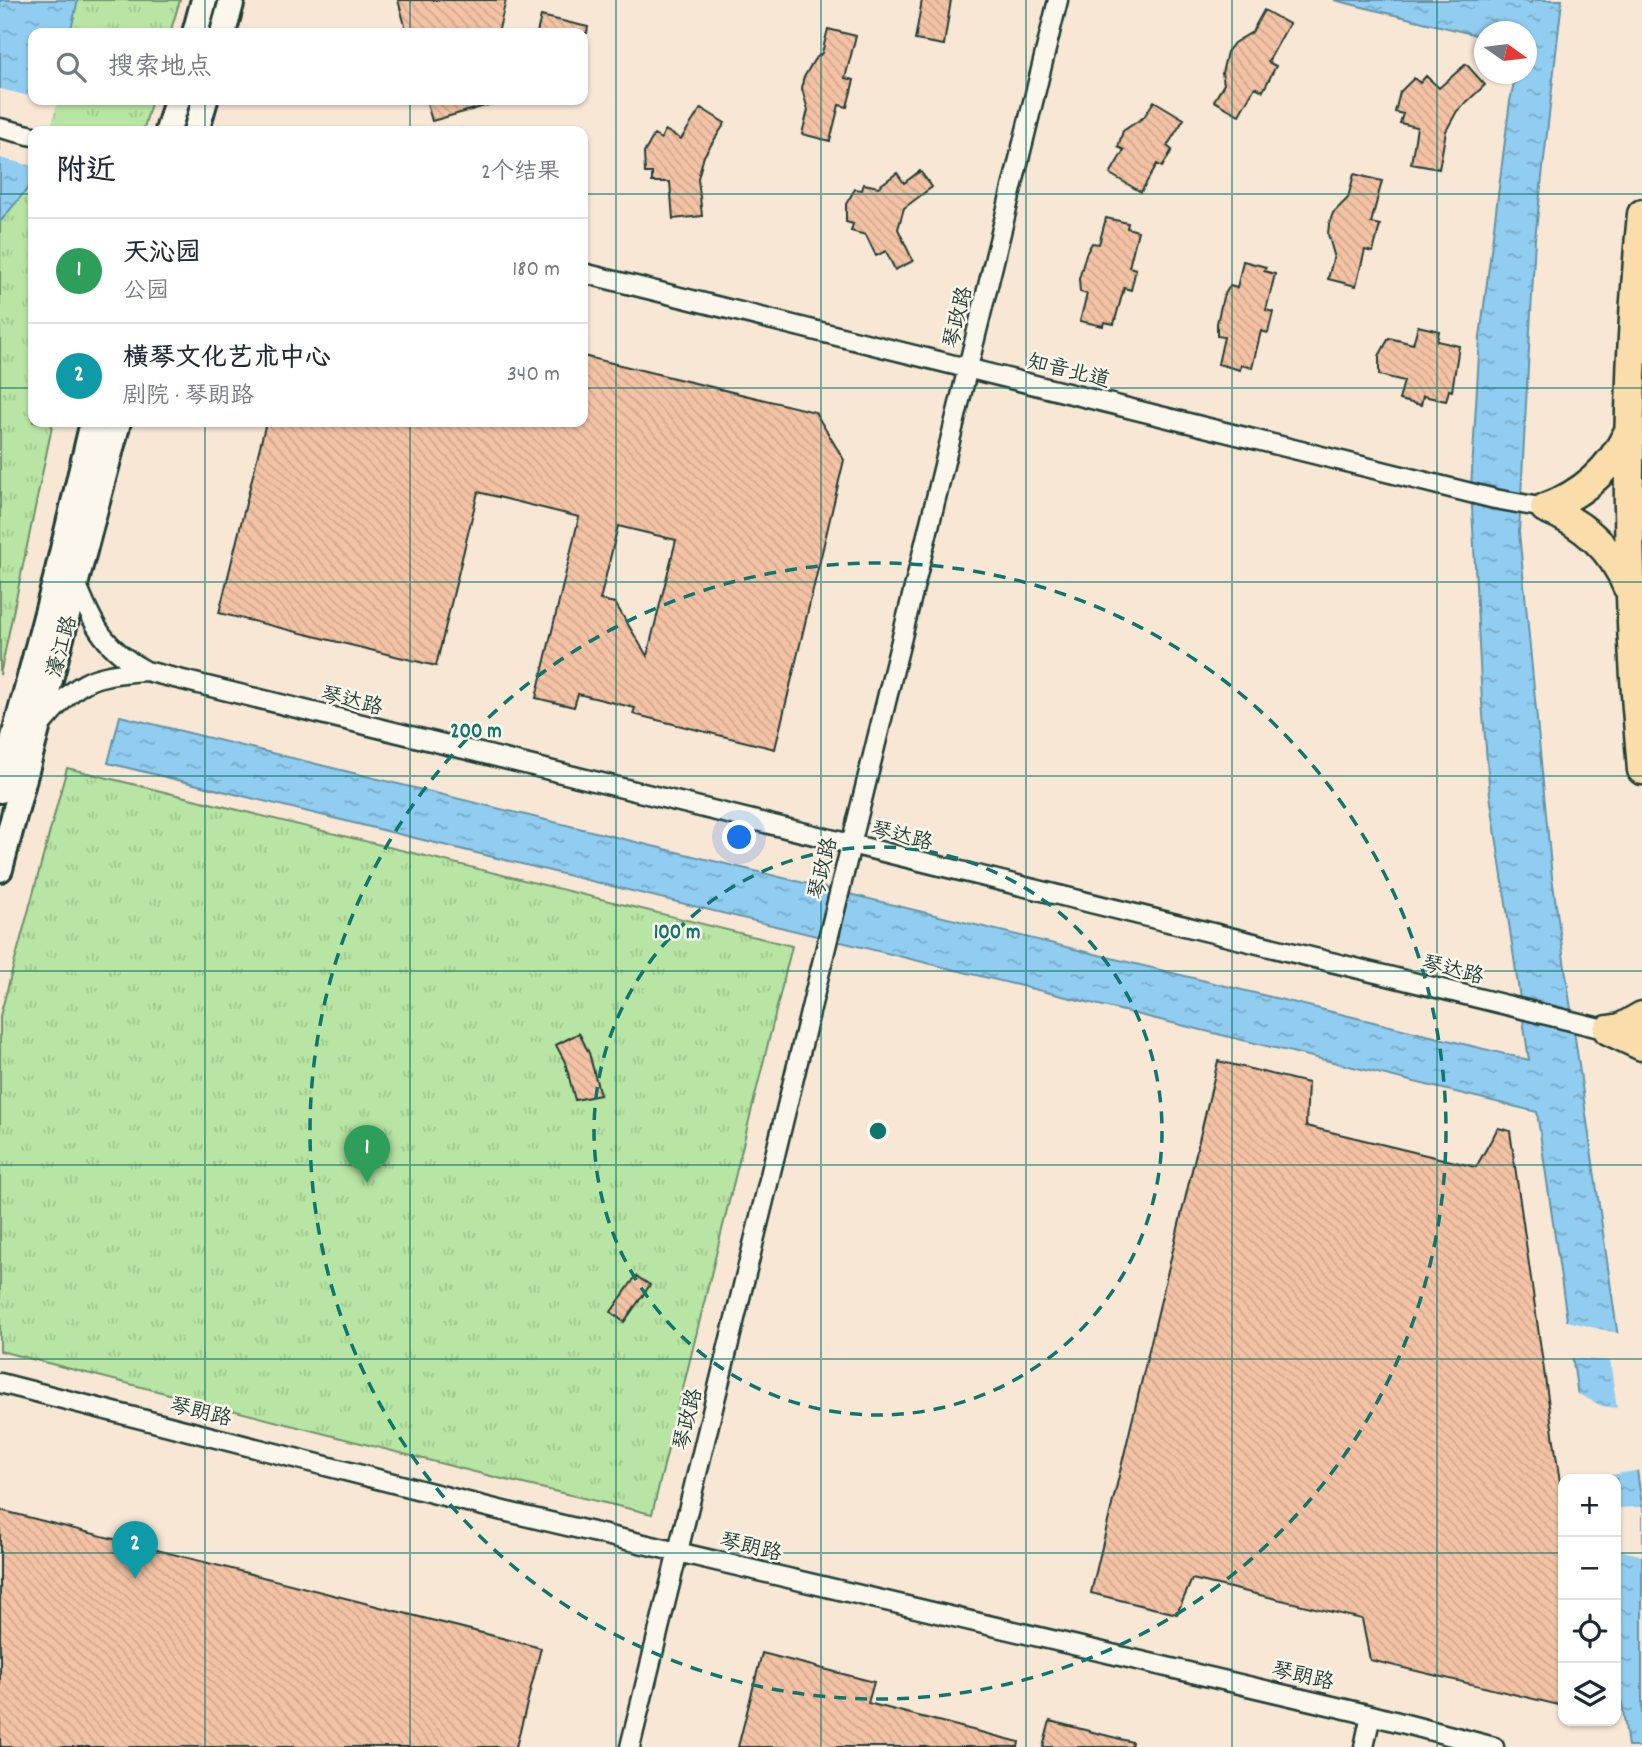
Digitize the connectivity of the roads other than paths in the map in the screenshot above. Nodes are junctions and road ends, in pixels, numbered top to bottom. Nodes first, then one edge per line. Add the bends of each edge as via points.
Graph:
1 (204, 0) edge
2 (232, 0) edge
3 (1058, 0) edge
4 (196, 28) edge
5 (224, 28) edge
6 (176, 105) edge
7 (204, 105) edge
8 (169, 126) edge
9 (197, 126) edge
10 (0, 128) edge
11 (28, 135) edge
12 (1642, 214) edge
13 (588, 275) edge
14 (968, 369) junction
15 (92, 427) edge
16 (117, 427) edge
17 (1629, 431) junction
18 (1545, 508) junction
19 (77, 585) junction
20 (1630, 594) junction
21 (146, 671) junction
22 (39, 727) junction
23 (1642, 770) edge
24 (0, 790) edge
25 (851, 846) junction
26 (0, 869) edge
27 (1642, 1016) edge
28 (1608, 1030) junction
29 (1642, 1046) edge
30 (0, 1383) edge
31 (678, 1552) junction
32 (1371, 1715) junction
33 (630, 1747) edge
34 (1364, 1747) edge
35 (1494, 1747) edge

1 - 4 main road
2 - 5 main road
3 - 14 street, 琴政路
6 - 8 main road
7 - 9 main road
10 - 11 street
12 - 17 main road
13 - 14 street, 知音北道
14 - 18 street, 知音北道
14 - 25 street, 琴政路
15 - 24 main road, 濠江路
16 - 19 main road, 濠江路
17 - 18 main road via 1613,460 1590,484
17 - 20 main road
18 - 20 main road via 1598,541 1615,562
19 - 21 street via 93,622 117,656
19 - 22 main road, 濠江路
20 - 23 main road
21 - 22 street via 107,674 70,690
21 - 25 street, 琴达路
22 - 26 main road, 濠江路
25 - 28 street, 琴达路
25 - 31 street, 琴政路
27 - 28 main road
28 - 29 main road
30 - 31 street, 琴朗路
31 - 32 street, 琴朗路
31 - 33 street, 琴政路
32 - 34 street
32 - 35 street, 琴朗路

